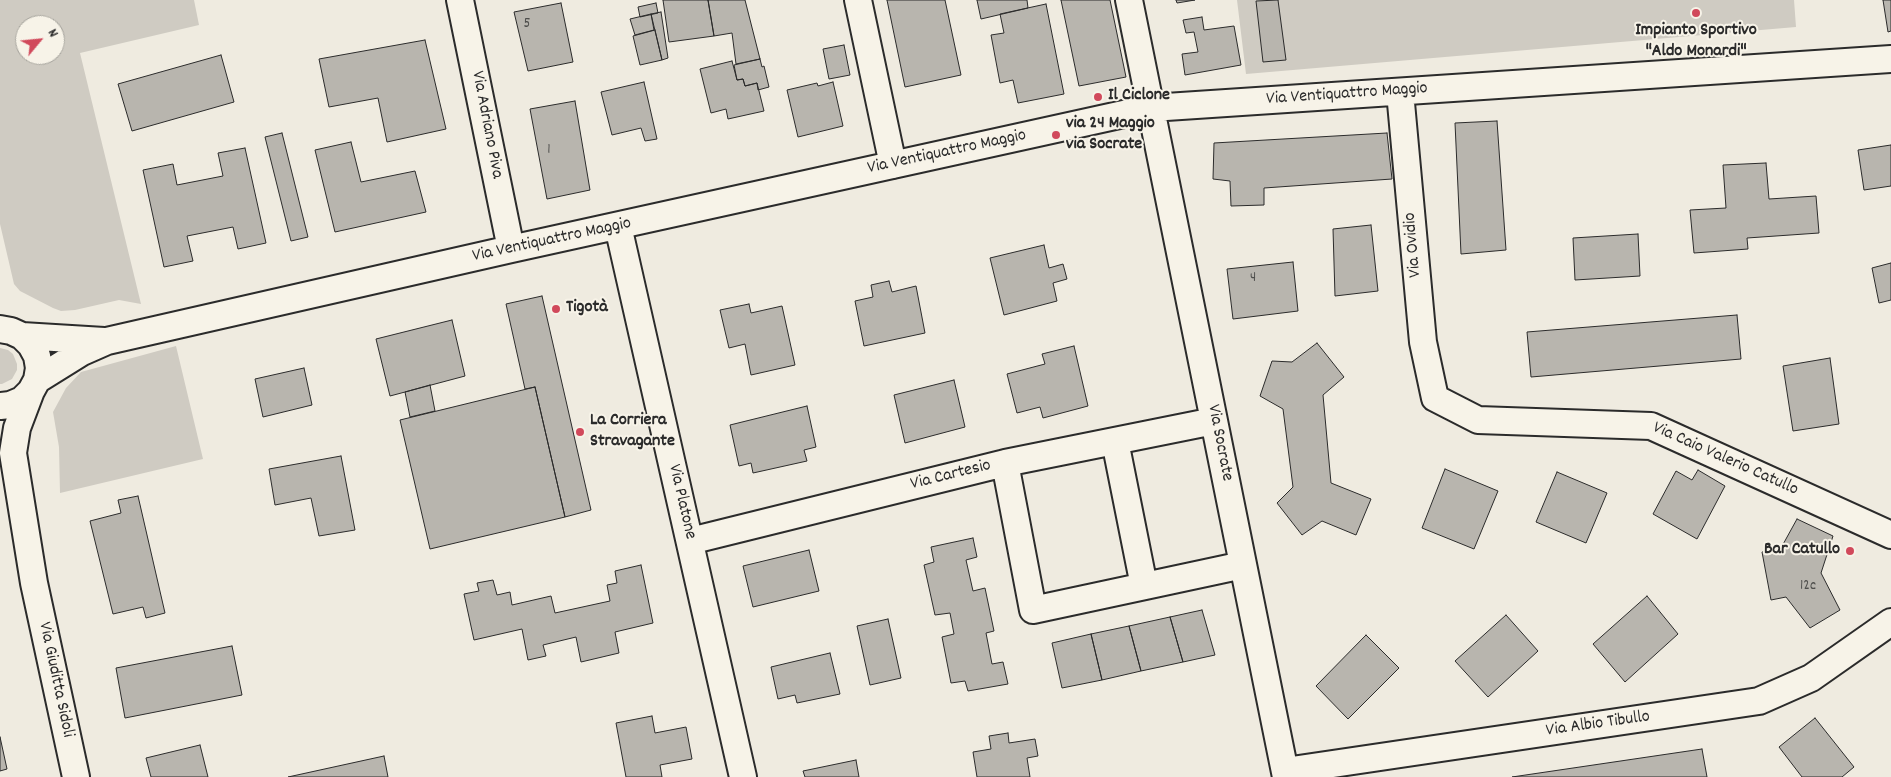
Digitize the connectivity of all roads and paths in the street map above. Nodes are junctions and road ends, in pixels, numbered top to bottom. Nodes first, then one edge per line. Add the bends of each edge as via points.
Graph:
1 (460, 0) edge
2 (858, 0) edge
3 (1129, 0) edge
4 (1891, 59) edge
5 (1400, 92) junction
6 (1151, 108) junction
7 (893, 165) junction
8 (618, 226) junction
9 (511, 250) junction
10 (10, 328) edge
11 (107, 341) junction
12 (34, 386) junction
13 (1435, 398) joint
14 (0, 406) edge
15 (1214, 421) junction
16 (1115, 441) junction
17 (1005, 463) junction
18 (0, 472) edge
19 (1891, 535) edge
20 (690, 541) junction
21 (1243, 565) junction
22 (34, 583) junction
23 (1144, 586) junction
24 (1891, 622) edge
25 (1285, 774) edge
26 (76, 777) edge
27 (743, 777) edge

1 - 9 street, Via Adriano Piva
2 - 7 street
3 - 6 street, Via Socrate
4 - 5 street, Via Ventiquattro Maggio
5 - 6 street, Via Ventiquattro Maggio
5 - 13 street, Via Ovidio via 1423,342
6 - 7 street, Via Ventiquattro Maggio
6 - 15 street, Via Socrate
7 - 8 street, Via Ventiquattro Maggio
8 - 9 street, Via Ventiquattro Maggio
8 - 20 street, Via Platone
9 - 11 street, Via Ventiquattro Maggio
10 - 11 street, Via Ventiquattro Maggio
10 - 12 street, Via Giuditta Sidoli via 31,345 37,356 39,368
11 - 12 street, Via Ventiquattro Maggio via 82,352
12 - 14 street via 22,400
12 - 22 street, Via Giuditta Sidoli via 17,428 13,453
13 - 19 street, Via Caio Valerio Catullo via 1478,420 1651,426
15 - 16 street, Via Cartesio
15 - 21 street, Via Socrate
16 - 17 street, Via Cartesio
16 - 23 street
17 - 20 street, Via Cartesio
17 - 23 street via 1034,610
18 - 22 street, Via Giuditta Sidoli
20 - 27 street, Via Platone
21 - 23 street
21 - 25 street, Via Socrate
22 - 26 street, Via Giuditta Sidoli
24 - 25 street, Via Albio Tibullo via 1811,678 1759,701

